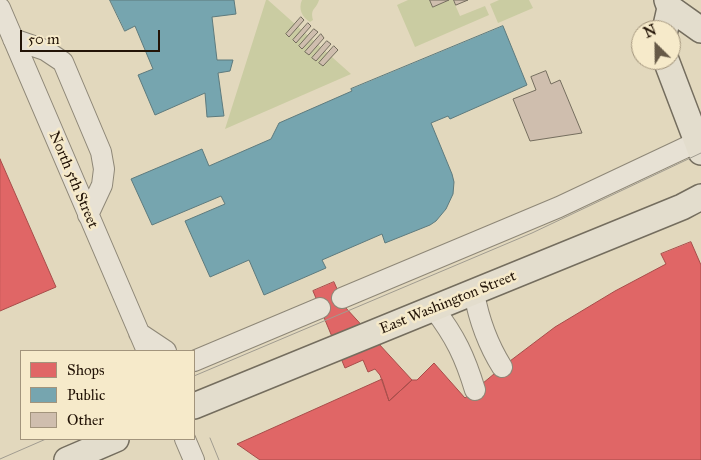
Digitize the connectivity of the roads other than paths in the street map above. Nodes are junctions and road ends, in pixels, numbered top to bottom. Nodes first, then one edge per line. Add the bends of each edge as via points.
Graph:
1 (0, 8) edge
2 (667, 13) edge
3 (701, 30) edge
4 (13, 39) junction
5 (670, 70) edge
6 (700, 145) edge
7 (701, 197) edge
8 (88, 215) junction
9 (474, 293) junction
10 (342, 298) dead end
11 (320, 308) dead end
12 (434, 309) junction
13 (143, 342) edge
14 (163, 350) edge
15 (195, 360) edge
16 (502, 367) dead end
17 (475, 390) dead end
18 (195, 406) edge
19 (114, 440) edge
20 (185, 440) edge
21 (67, 460) edge
22 (194, 460) edge

1 - 4 street, North 5th Street
2 - 3 main road
4 - 8 street, North 5th Street
4 - 8 street via 45,50 63,62 101,152 104,169 102,185
5 - 6 main road
6 - 10 street
7 - 9 main road, East Washington Street
8 - 13 street, North 5th Street
9 - 12 main road, East Washington Street
9 - 16 street via 478,317
11 - 15 street
12 - 17 street via 458,343
12 - 18 main road, East Washington Street
13 - 14 street
19 - 21 main road
20 - 22 street

